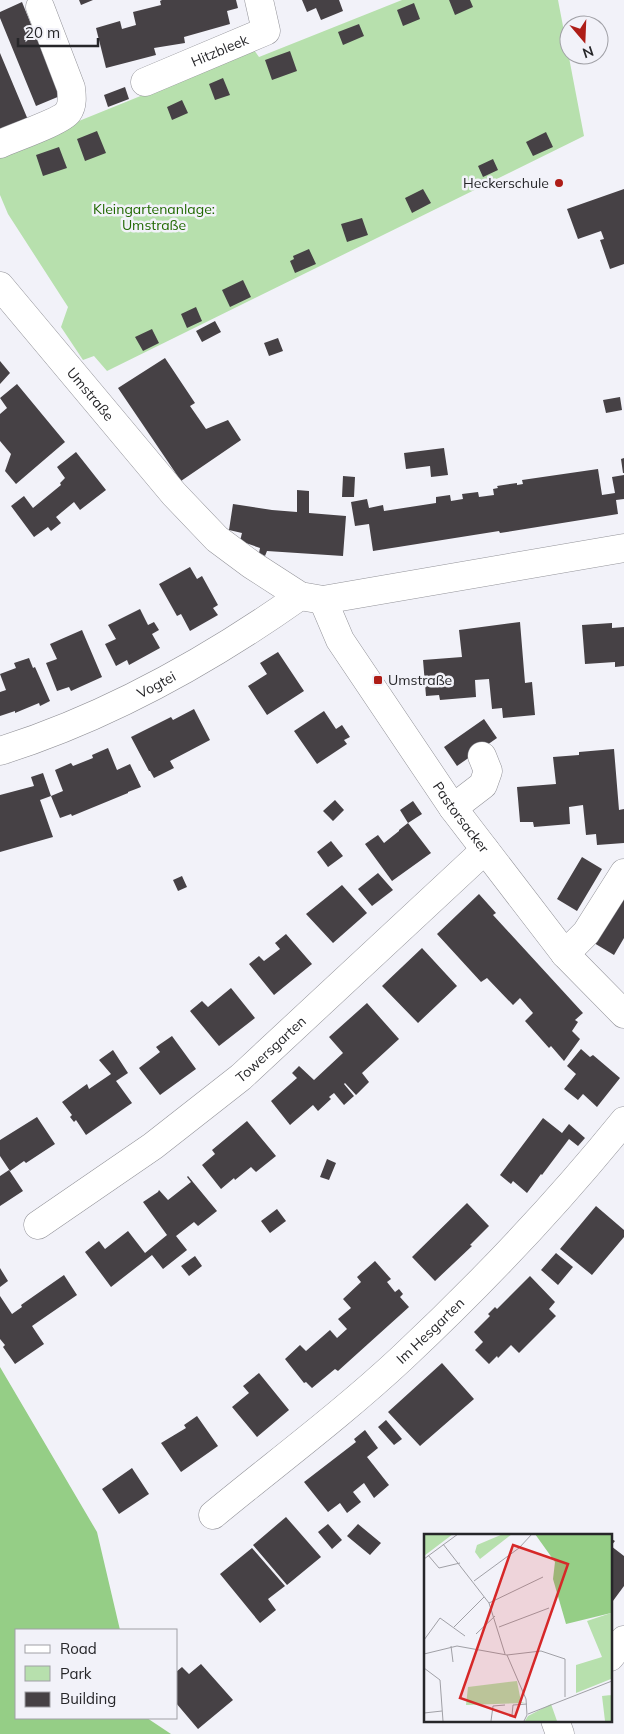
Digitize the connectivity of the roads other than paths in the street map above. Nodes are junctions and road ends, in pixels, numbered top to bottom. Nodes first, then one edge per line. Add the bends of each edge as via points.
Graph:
1 (259, 0) edge
2 (40, 7) dead end
3 (145, 82) dead end
4 (0, 144) edge
5 (0, 286) edge
6 (624, 548) edge
7 (311, 598) junction
8 (0, 750) edge
9 (482, 756) dead end
10 (453, 808) junction
11 (484, 850) junction
12 (624, 873) edge
13 (565, 954) junction
14 (624, 1014) edge
15 (624, 1121) edge
16 (38, 1225) dead end
17 (213, 1514) dead end
18 (624, 1640) edge
19 (612, 1655) edge

1 - 3 street, Hitzbleek via 266,31
2 - 4 street via 71,88 72,102 68,113 56,120
5 - 7 street, Umstraße via 174,494 217,539 252,565
6 - 7 street
7 - 8 street, Vogtei via 264,621 184,671 113,707 40,738
7 - 10 street, Pastorsacker
9 - 10 street via 488,771 483,785
10 - 11 street, Pastorsacker
11 - 13 street, Pastorsacker
11 - 16 street, Towersgarten via 241,1078 153,1146
12 - 13 street via 586,933
13 - 14 street, Pastorsacker
15 - 17 street, Im Hesgarten via 556,1203 402,1359
18 - 19 street

